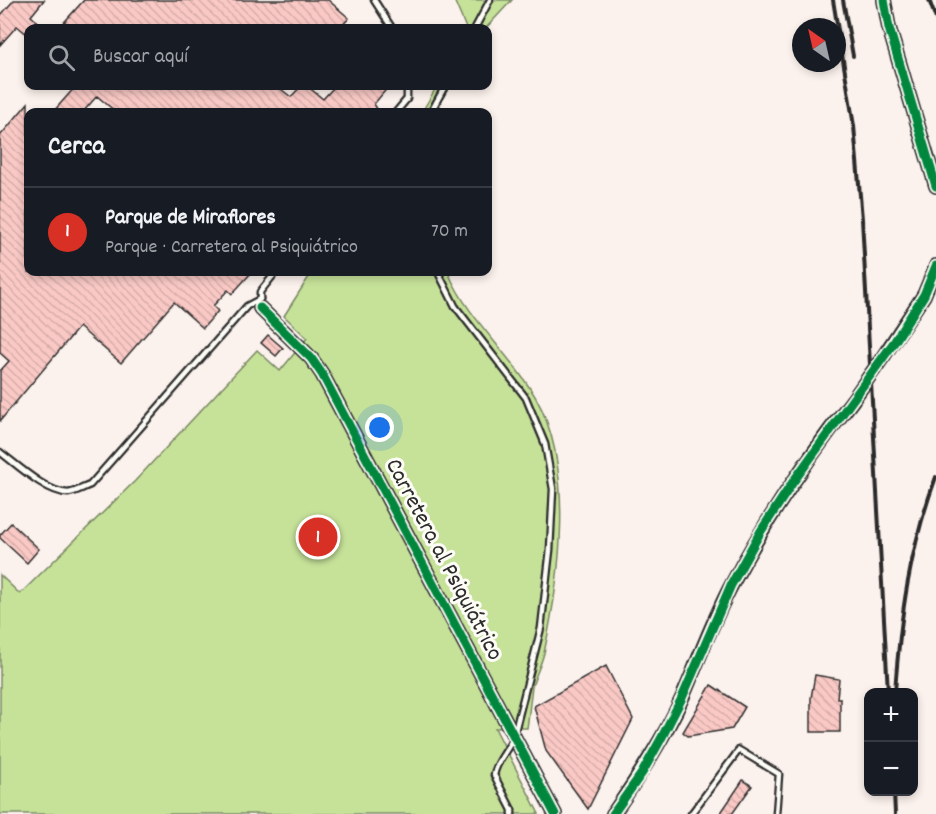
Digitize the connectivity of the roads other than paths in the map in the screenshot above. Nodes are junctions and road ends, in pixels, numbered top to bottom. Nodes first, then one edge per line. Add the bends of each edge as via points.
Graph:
1 (374, 0) edge
2 (490, 0) edge
3 (884, 0) edge
4 (389, 24) edge
5 (477, 24) edge
6 (407, 90) edge
7 (443, 90) edge
8 (399, 108) edge
9 (433, 108) edge
10 (936, 186) edge
11 (936, 266) edge
12 (273, 276) edge
13 (440, 276) edge
14 (260, 303) junction
15 (0, 452) edge
16 (514, 735) junction
17 (512, 814) edge
18 (555, 814) edge
19 (614, 814) edge
20 (691, 814) edge
21 (776, 814) edge

1 - 4 lane
2 - 5 lane
3 - 10 street
6 - 8 lane
7 - 9 lane
11 - 19 street, bridge via 924,295 761,531 731,585 661,739
12 - 14 lane via 260,292
13 - 16 lane via 455,306 526,398 545,444 553,489 541,628
14 - 15 lane via 247,306 90,485 77,491 57,491
14 - 16 street, Carretera al Psiquiátrico via 322,374
16 - 17 lane via 494,775
16 - 18 street, Carretera al Psiquiátrico
20 - 21 lane via 739,750 779,774

